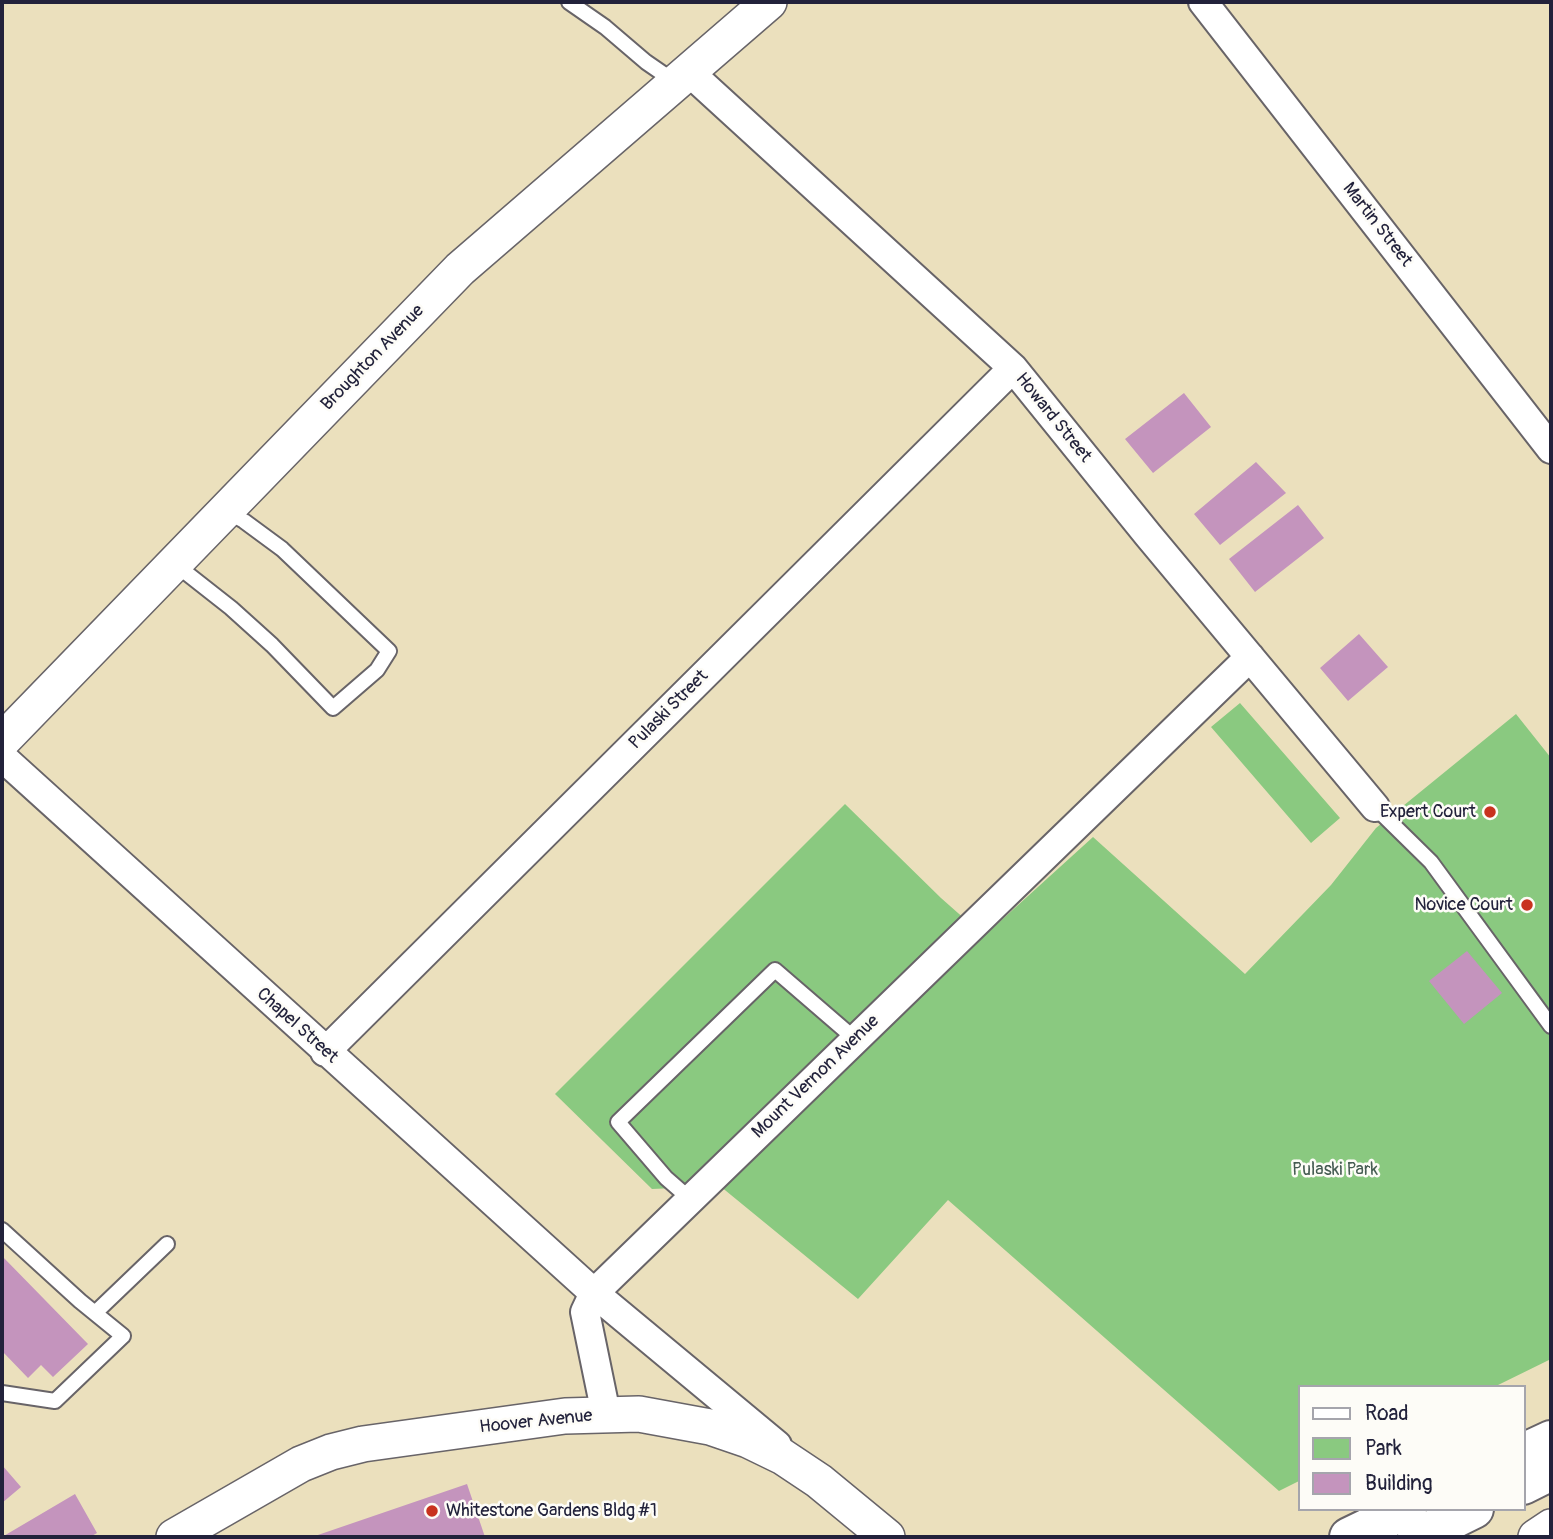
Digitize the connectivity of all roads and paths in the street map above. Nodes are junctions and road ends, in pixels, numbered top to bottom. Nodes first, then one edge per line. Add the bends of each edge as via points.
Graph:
1 (569, 2) edge
2 (769, 2) edge
3 (1203, 2) edge
4 (682, 77) junction
5 (1013, 368) junction
6 (1551, 449) edge
7 (226, 511) junction
8 (174, 563) junction
9 (1250, 657) junction
10 (2, 741) edge
11 (2, 757) edge
12 (1375, 807) joint
13 (1551, 1026) edge
14 (855, 1038) junction
15 (325, 1052) junction
16 (690, 1199) junction
17 (2, 1230) edge
18 (167, 1244) dead end
19 (594, 1293) junction
20 (95, 1313) junction
21 (2, 1393) edge
22 (606, 1414) junction
23 (1551, 1440) edge
24 (1525, 1452) edge
25 (1551, 1471) edge
26 (819, 1480) junction
27 (1525, 1484) edge
28 (1403, 1511) edge
29 (1470, 1511) edge
30 (1551, 1527) edge
31 (190, 1533) edge
32 (887, 1537) edge
33 (1349, 1537) edge
34 (1417, 1537) edge
35 (1536, 1537) edge

1 - 4 lane via 646,62
2 - 4 street, Broughton Avenue
3 - 6 street, Martin Street
4 - 5 street, Howard Street
4 - 7 street, Broughton Avenue via 460,269
5 - 9 street, Howard Street
5 - 15 street, Pulaski Street
7 - 8 street, Broughton Avenue
7 - 8 lane via 282,550 389,651 377,670 333,708 241,617
8 - 10 street, Broughton Avenue
9 - 12 street, Howard Street
9 - 14 street, Mount Vernon Avenue
11 - 15 street, Chapel Street
12 - 13 lane via 1431,862
14 - 16 street, Mount Vernon Avenue
14 - 16 lane via 775,971 618,1122
15 - 19 street, Chapel Street
16 - 19 street, Mount Vernon Avenue
17 - 20 lane
18 - 20 lane
19 - 22 street via 585,1312
19 - 26 street
20 - 21 lane via 123,1336 55,1401
22 - 26 street, Hoover Avenue via 639,1414 710,1427 748,1440
22 - 31 street, Hoover Avenue via 363,1444 301,1464
23 - 24 main road
25 - 27 main road
26 - 32 street, Hoover Avenue
28 - 33 main road
29 - 34 main road
30 - 35 street

